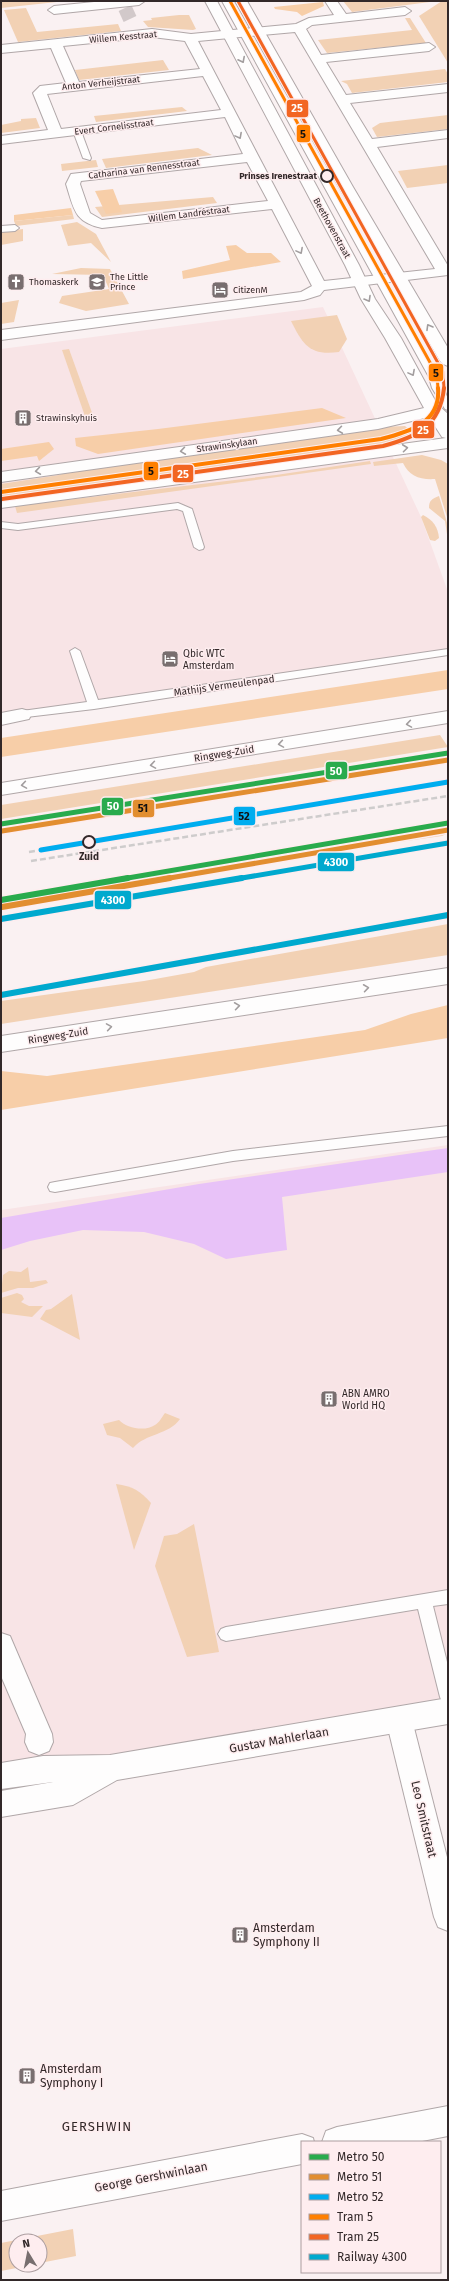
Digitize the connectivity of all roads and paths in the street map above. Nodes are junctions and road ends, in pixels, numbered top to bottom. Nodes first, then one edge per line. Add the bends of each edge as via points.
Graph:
1 (140, 1) edge
2 (211, 1) edge
3 (226, 1) edge
4 (241, 1) edge
5 (331, 1) edge
6 (54, 10) dead end
7 (405, 11) dead end
8 (342, 18) junction
9 (299, 28) junction
10 (260, 32) junction
11 (244, 34) junction
12 (229, 35) junction
13 (190, 38) junction
14 (55, 43) junction
15 (429, 47) dead end
16 (1, 49) edge
17 (318, 59) junction
18 (207, 72) junction
19 (74, 86) junction
20 (448, 88) edge
21 (341, 100) junction
22 (227, 113) junction
23 (77, 131) junction
24 (56, 134) junction
25 (448, 134) edge
26 (1, 140) edge
27 (368, 144) junction
28 (251, 157) junction
29 (87, 158) dead end
30 (276, 204) junction
31 (102, 224) joint
32 (15, 228) dead end
33 (1, 229) edge
34 (446, 275) edge
35 (398, 277) junction
36 (379, 279) junction
37 (360, 282) junction
38 (319, 286) junction
39 (1, 335) edge
40 (448, 361) edge
41 (437, 388) junction
42 (440, 409) edge
43 (448, 421) edge
44 (448, 434) edge
45 (448, 443) edge
46 (84, 465) junction
47 (1, 477) edge
48 (92, 491) junction
49 (1, 503) edge
50 (1, 525) edge
51 (199, 547) dead end
52 (75, 651) dead end
53 (448, 652) edge
54 (94, 705) junction
55 (22, 715) joint
56 (448, 718) edge
57 (1, 719) edge
58 (1, 789) edge
59 (448, 976) edge
60 (1, 1044) edge
61 (448, 1131) edge
62 (55, 1187) dead end
63 (448, 1597) edge
64 (424, 1601) junction
65 (226, 1634) dead end
66 (1, 1645) edge
67 (448, 1697) edge
68 (448, 1712) edge
69 (399, 1720) junction
70 (39, 1742) dead end
71 (110, 1768) junction
72 (1, 1776) edge
73 (1, 1804) edge
74 (448, 1917) edge
75 (448, 2121) edge
76 (342, 2141) edge
77 (301, 2149) edge
78 (1, 2206) edge

1 - 6 main road via 123,5
2 - 12 main road, Beethovenstraat
3 - 11 lane, Beethovenstraat
4 - 10 main road
5 - 8 main road
7 - 8 main road
8 - 9 main road via 308,22
9 - 10 main road, Willem Kesstraat
9 - 17 main road
10 - 11 main road, Willem Kesstraat
10 - 35 main road
11 - 12 main road, Willem Kesstraat
11 - 36 lane, Beethovenstraat
12 - 13 main road, Willem Kesstraat
12 -> 37 main road, Beethovenstraat
13 - 14 main road, Willem Kesstraat via 135,30
13 - 18 main road
14 - 16 main road, Willem Kesstraat
14 - 19 main road
15 - 17 main road
17 - 21 main road
18 - 19 main road, Anton Verheijstraat
18 - 22 main road
19 - 24 main road, Anton Verheijstraat via 45,89 40,93
20 - 21 main road
21 - 27 main road
22 - 23 main road, Evert Cornelisstraat
22 -> 28 main road
23 - 24 main road, Evert Cornelisstraat
23 - 29 lane
24 - 26 main road, Evert Cornelisstraat
25 - 27 main road
27 - 34 main road
28 - 30 main road
28 - 31 main road, Catharina van Rennesstraat via 76,177 73,184 85,218
30 - 31 main road, Willem Landréstraat
30 -> 38 main road
32 - 33 lane
34 - 35 main road
35 - 36 main road
40 -> 35 main road
36 - 37 main road
36 - 41 lane, Beethovenstraat via 434,377
37 - 38 main road
37 -> 42 main road, Beethovenstraat via 368,299
38 - 39 main road via 315,292 304,296
41 - 42 lane
41 - 42 lane, Beethovenstraat
42 - 43 main road
42 - 44 main road, Beethovenstraat
42 -> 46 main road, Strawinskylaan via 378,424
48 -> 45 main road
46 -> 47 main road, Strawinskylaan
46 - 48 main road via 104,473 103,484
48 - 49 main road
50 - 51 lane via 18,527 178,506 187,509
52 - 54 lane
53 - 54 lane, Mathijs Vermeulenpad
54 - 55 lane, Mathijs Vermeulenpad
55 - 57 main road, Mathijs Vermeulenpad
56 -> 58 main road, Ringweg-Zuid
60 -> 59 main road, Ringweg-Zuid
61 - 62 lane via 233,1156
63 - 64 lane
64 - 65 lane
64 - 67 lane
66 - 70 main road
68 - 69 main road, Gustav Mahlerlaan
69 - 71 main road, Gustav Mahlerlaan
69 - 74 main road, Leo Smitstraat
71 - 72 main road, Gustav Mahlerlaan via 43,1768
71 - 73 main road, Gustav Mahlerlaan via 73,1792
75 - 76 main road
77 - 78 main road, George Gershwinlaan

